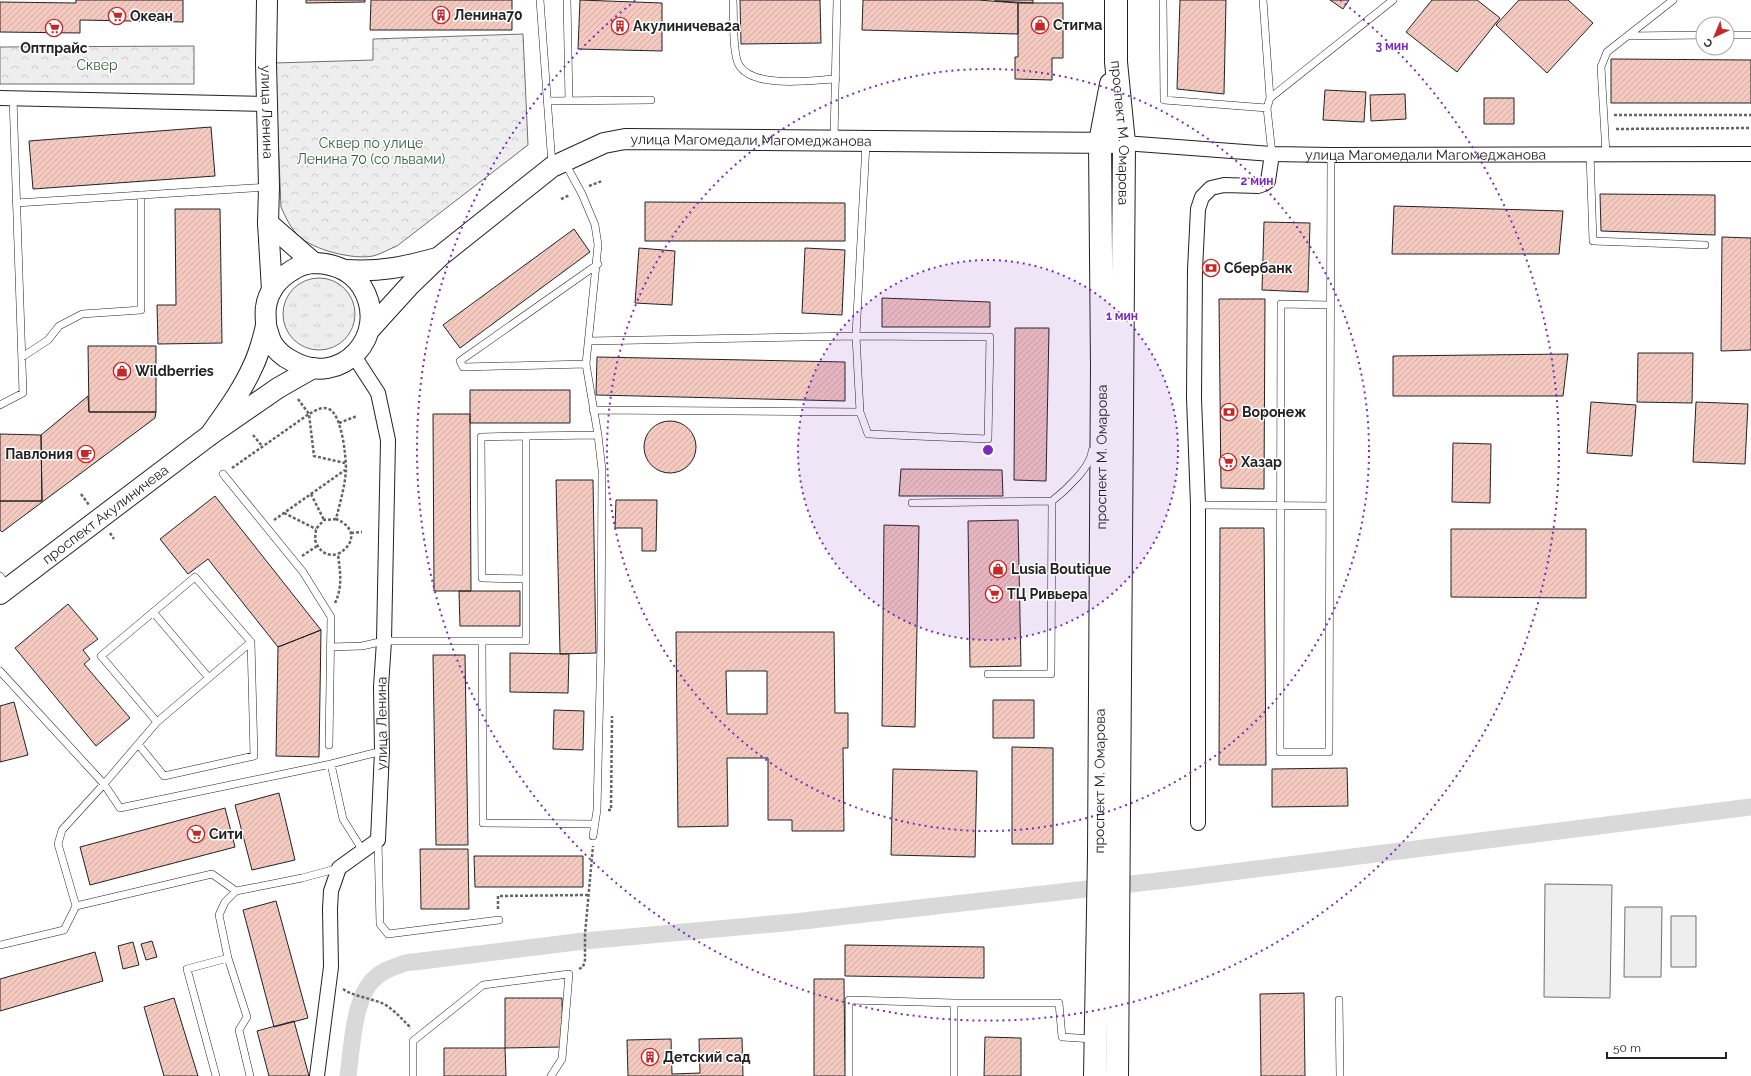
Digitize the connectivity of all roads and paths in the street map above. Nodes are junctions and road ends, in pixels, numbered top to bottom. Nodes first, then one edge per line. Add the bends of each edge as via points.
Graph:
1 (267, 0) edge
2 (540, 0) edge
3 (567, 0) edge
4 (733, 0) edge
5 (837, 0) edge
6 (1116, 0) edge
7 (1163, 0) edge
8 (1263, 0) edge
9 (1393, 0) edge
10 (1673, 0) edge
11 (1695, 35) edge
12 (1735, 35) edge
13 (1751, 35) edge
14 (1627, 36) junction
15 (1116, 62) junction
16 (836, 79) junction
17 (6, 98) edge
18 (1270, 98) junction
19 (652, 100) dead end
20 (548, 101) junction
21 (569, 101) junction
22 (267, 104) junction
23 (1267, 108) junction
24 (1751, 115) edge
25 (1751, 128) edge
26 (1604, 129) junction
27 (1613, 129) junction
28 (834, 140) junction
29 (866, 140) junction
30 (1100, 142) junction
31 (1124, 143) junction
32 (1272, 154) junction
33 (1590, 154) junction
34 (1606, 154) junction
35 (1751, 154) edge
36 (1331, 155) junction
37 (558, 164) junction
38 (269, 187) junction
39 (141, 195) junction
40 (16, 203) junction
41 (268, 223) junction
42 (1705, 245) dead end
43 (439, 257) junction
44 (314, 263) junction
45 (598, 264) junction
46 (346, 270) junction
47 (272, 290) junction
48 (1330, 305) junction
49 (266, 326) junction
50 (370, 328) junction
51 (856, 336) junction
52 (588, 341) junction
53 (354, 356) junction
54 (22, 357) junction
55 (586, 364) junction
56 (1102, 367) junction
57 (313, 368) junction
58 (298, 399) dead end
59 (0, 405) edge
60 (593, 410) junction
61 (860, 412) junction
62 (309, 414) junction
63 (357, 416) dead end
64 (339, 423) junction
65 (210, 435) junction
66 (253, 435) dead end
67 (598, 435) junction
68 (526, 436) junction
69 (262, 446) junction
70 (346, 463) junction
71 (346, 470) junction
72 (223, 474) joint
73 (312, 494) junction
74 (1052, 501) junction
75 (912, 503) dead end
76 (1281, 504) junction
77 (1198, 505) junction
78 (1330, 506) junction
79 (284, 513) junction
80 (336, 519) junction
81 (324, 520) junction
82 (265, 526) junction
83 (316, 529) junction
84 (362, 532) dead end
85 (351, 533) junction
86 (317, 546) junction
87 (338, 554) junction
88 (294, 561) junction
89 (526, 579) junction
90 (3, 586) edge
91 (154, 612) junction
92 (329, 614) junction
93 (384, 641) junction
94 (250, 642) junction
95 (482, 642) junction
96 (330, 647) junction
97 (0, 671) edge
98 (988, 674) dead end
99 (209, 678) junction
100 (157, 722) junction
101 (138, 744) junction
102 (329, 745) dead end
103 (382, 751) junction
104 (331, 764) junction
105 (104, 784) junction
106 (1198, 823) dead end
107 (595, 824) junction
108 (593, 836) joint
109 (378, 840) junction
110 (363, 851) junction
111 (1109, 854) junction
112 (339, 868) junction
113 (236, 891) junction
114 (588, 895) junction
115 (1108, 900) junction
116 (76, 906) junction
117 (499, 920) joint
118 (0, 945) edge
119 (228, 958) junction
120 (585, 960) dead end
121 (347, 991) dead end
122 (1340, 1000) dead end
123 (954, 1003) junction
124 (1095, 1039) junction
125 (413, 1041) junction
126 (216, 1076) edge
127 (250, 1076) edge
128 (317, 1076) edge
129 (412, 1076) edge
130 (551, 1076) edge
131 (849, 1076) edge
132 (954, 1076) edge
133 (1095, 1076) edge
134 (1117, 1076) edge
135 (1340, 1076) edge

1 - 22 main road, улица Ленина
2 - 20 lane
3 - 21 lane
4 - 16 lane via 736,55 746,73 767,81
5 - 16 lane
6 - 15 main road
7 - 23 lane via 1164,100
8 - 18 lane
9 - 18 lane
10 - 14 lane
11 - 14 lane
12 - 13 lane
14 - 26 lane via 1607,52 1601,67
15 - 30 main road, проспект М. Омарова
15 - 31 main road, проспект М. Омарова
16 - 28 lane
17 - 22 street
17 - 40 lane
18 - 23 lane
19 - 21 lane
20 - 21 lane
20 - 37 lane
22 - 38 main road, улица Ленина
23 - 32 lane
24 - 27 path via 1613,115
25 - 27 path
26 - 27 path
26 - 34 lane
28 - 29 main road, улица Магомедали Магомеджанова
28 - 37 main road, улица Магомедали Магомеджанова via 625,139 604,144
29 - 30 main road, улица Магомедали Магомеджанова
29 - 51 lane
30 - 31 main road, улица Магомедали Магомеджановa
30 - 56 main road, проспект М. Омарова
31 - 32 street, улица Магомедали Магомеджановa
31 - 111 main road, проспект М. Омарова
32 - 36 street, улица Магомедали Магомеджановa
32 - 77 street via 1268,181 1264,184 1224,185 1211,188 1202,197 1198,209 1194,398
33 - 34 street, улица Магомедали Магомеджановa
33 - 36 street, улица Магомедали Магомеджановa
33 - 42 lane via 1593,241
34 - 35 street, улица Магомедали Магомеджановa
36 - 48 lane
37 - 43 main road, улица Магомедали Магомеджанова
37 - 45 lane via 582,194 595,225
38 - 39 lane
38 - 41 main road, улица Ленина
39 - 40 lane
39 - 54 lane via 141,310 82,314 59,326 48,340
40 - 54 lane
41 - 44 main road
41 - 47 main road, улица Ленина
43 - 46 main road, улица Магомедали Магомеджанова via 399,268 370,272
43 - 50 main road, улица Магомедали Магомеджанова
44 - 46 main road via 330,264
44 - 47 main road via 288,272
45 - 52 lane
45 - 55 lane via 460,361 463,367
46 - 50 main road via 359,281 367,296 371,312
47 - 49 main road via 266,307
48 - 76 lane via 1281,304
48 - 78 lane
49 - 57 main road via 272,343 284,357 300,366
49 - 65 main road via 254,364 239,393
50 - 53 main road via 364,344
51 - 52 lane
51 - 61 lane
51 - 61 lane via 990,337 988,439 868,434
52 - 55 lane
53 - 57 main road via 337,366
53 - 93 street, улица Ленина via 378,393 388,440
54 - 59 lane via 23,393
55 - 60 lane
56 - 74 lane via 1092,459
56 - 111 main road, проспект М. Омарова
57 - 65 main road, проспект Акулиничева via 278,388
58 - 62 path
60 - 61 lane
60 - 67 lane
62 - 64 path via 319,408 328,408 334,412
62 - 69 path
62 - 70 path via 314,456
63 - 64 path
64 - 70 path
65 - 90 main road, проспект Акулиничева
66 - 69 path
67 - 68 lane
67 - 107 lane via 602,470
68 - 89 lane
68 - 89 lane via 481,437 481,445 482,578
69 - 72 path
70 - 71 path
71 - 73 path
71 - 80 path
72 - 82 lane
73 - 79 path
73 - 81 path
74 - 75 lane
74 - 98 lane via 1051,674
76 - 77 lane
76 - 78 lane
76 - 78 lane via 1280,752 1329,752
77 - 106 street
79 - 82 path
79 - 83 path
80 - 81 path
80 - 85 path via 347,526
81 - 83 path
82 - 88 lane
83 - 86 path via 314,540
84 - 85 path
85 - 87 path via 350,545
86 - 87 path via 324,554
86 - 88 path
87 - 92 path via 342,582 340,593
88 - 92 lane
89 - 95 lane via 526,641
91 - 94 lane via 195,577
91 - 99 lane
91 - 100 lane via 101,656
92 - 96 lane
93 - 95 lane
93 - 96 lane via 362,646
93 - 103 street, улица Ленина via 381,687
94 - 99 lane
94 - 101 lane via 254,756 164,776
95 - 107 lane via 483,823
96 - 102 lane
97 - 105 lane
99 - 100 lane
100 - 101 lane
101 - 105 lane
103 - 104 lane
103 - 109 street, улица Ленина
104 - 105 lane via 120,808
104 - 110 lane via 343,819
105 - 116 lane via 62,830 58,844
107 - 108 lane
108 - 114 path
109 - 110 street
109 - 117 lane via 380,924 388,934
110 - 112 street
111 - 115 main road, проспект М. Омарова
112 - 113 lane
112 - 128 street via 331,891 332,967
113 - 116 lane via 212,874
113 - 119 lane via 225,902 219,915
114 - 117 path via 498,896
114 - 120 path
115 - 124 main road, проспект М. Омарова
115 - 134 main road, проспект М. Омарова
116 - 118 lane via 64,930
119 - 126 lane via 187,970
119 - 127 lane via 247,1017 239,1030
121 - 125 path via 396,1012 409,1026
122 - 135 lane
123 - 124 lane via 1059,1003 1062,1037
123 - 131 lane via 849,1000
123 - 132 lane
124 - 133 main road, проспект М. Омарова
125 - 129 lane
125 - 130 lane via 483,985 569,974 562,1059

